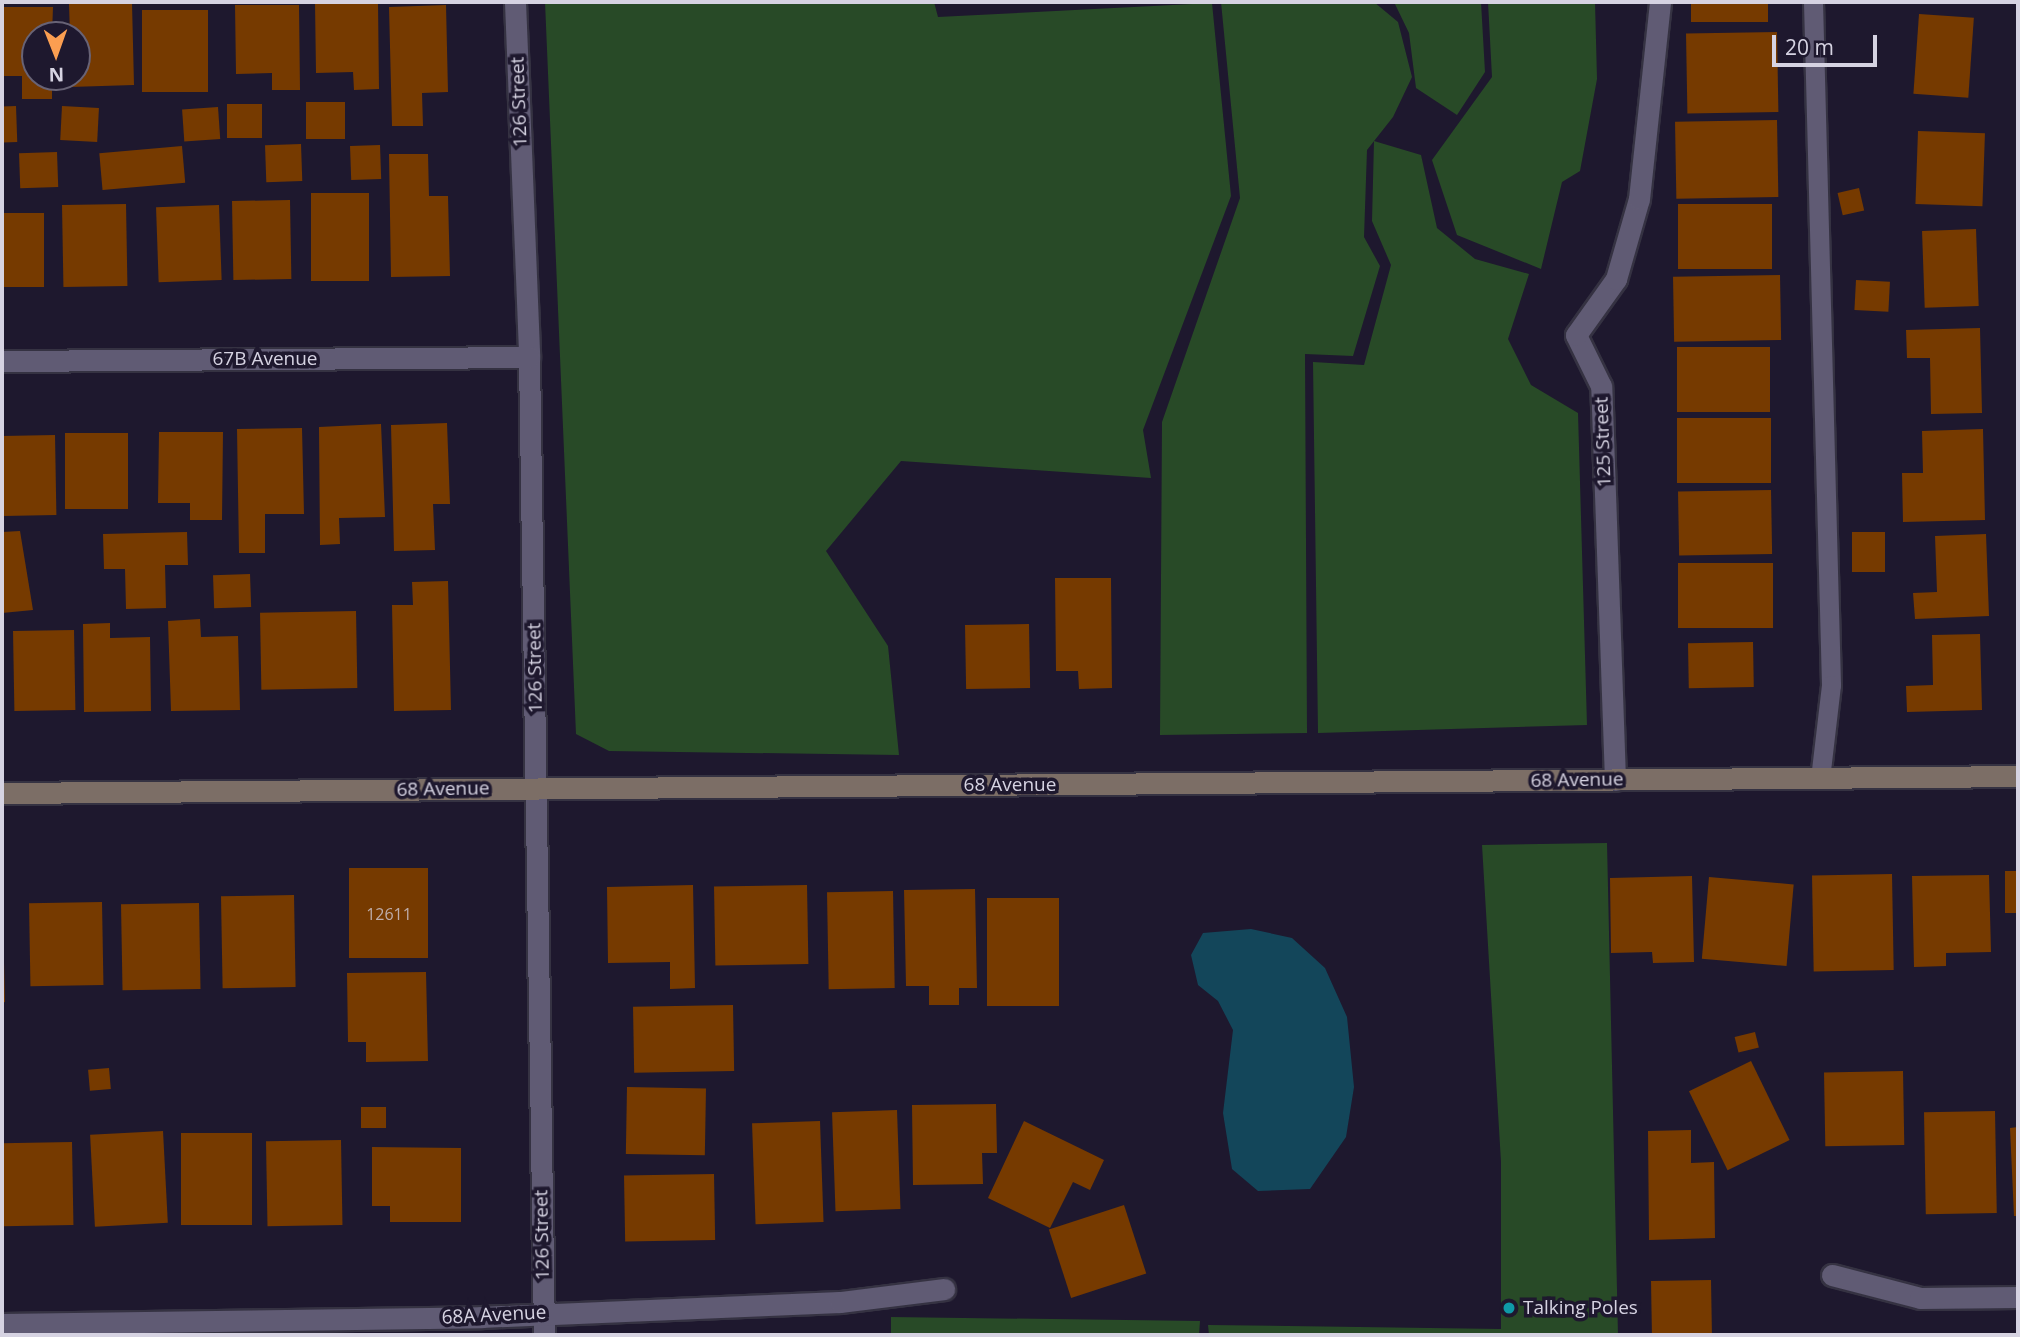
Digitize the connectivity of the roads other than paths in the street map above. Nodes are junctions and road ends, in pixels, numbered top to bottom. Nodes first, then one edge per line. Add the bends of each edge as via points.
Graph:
1 (515, 2) edge
2 (1660, 2) edge
3 (1813, 2) edge
4 (529, 357) junction
5 (2, 361) edge
6 (2018, 776) edge
7 (1820, 778) junction
8 (1615, 780) junction
9 (537, 788) junction
10 (2, 793) edge
11 (1832, 1275) dead end
12 (944, 1289) dead end
13 (2018, 1297) edge
14 (543, 1312) junction
15 (2, 1324) edge
16 (65, 1329) edge
17 (544, 1335) edge

1 - 4 street, 126 Street
2 - 8 street, 125 Street via 1639,199 1616,279 1576,335 1601,386
3 - 7 lane via 1831,685
4 - 5 street, 67B Avenue
4 - 9 street, 126 Street
6 - 7 street, 68 Avenue
7 - 8 street, 68 Avenue
8 - 9 street, 68 Avenue
9 - 10 street, 68 Avenue
9 - 14 street, 126 Street
11 - 13 street via 1920,1298
12 - 14 street, 68A Avenue via 839,1302
14 - 16 street, 68A Avenue
14 - 17 street, 126 Street
15 - 16 street, 68A Avenue

